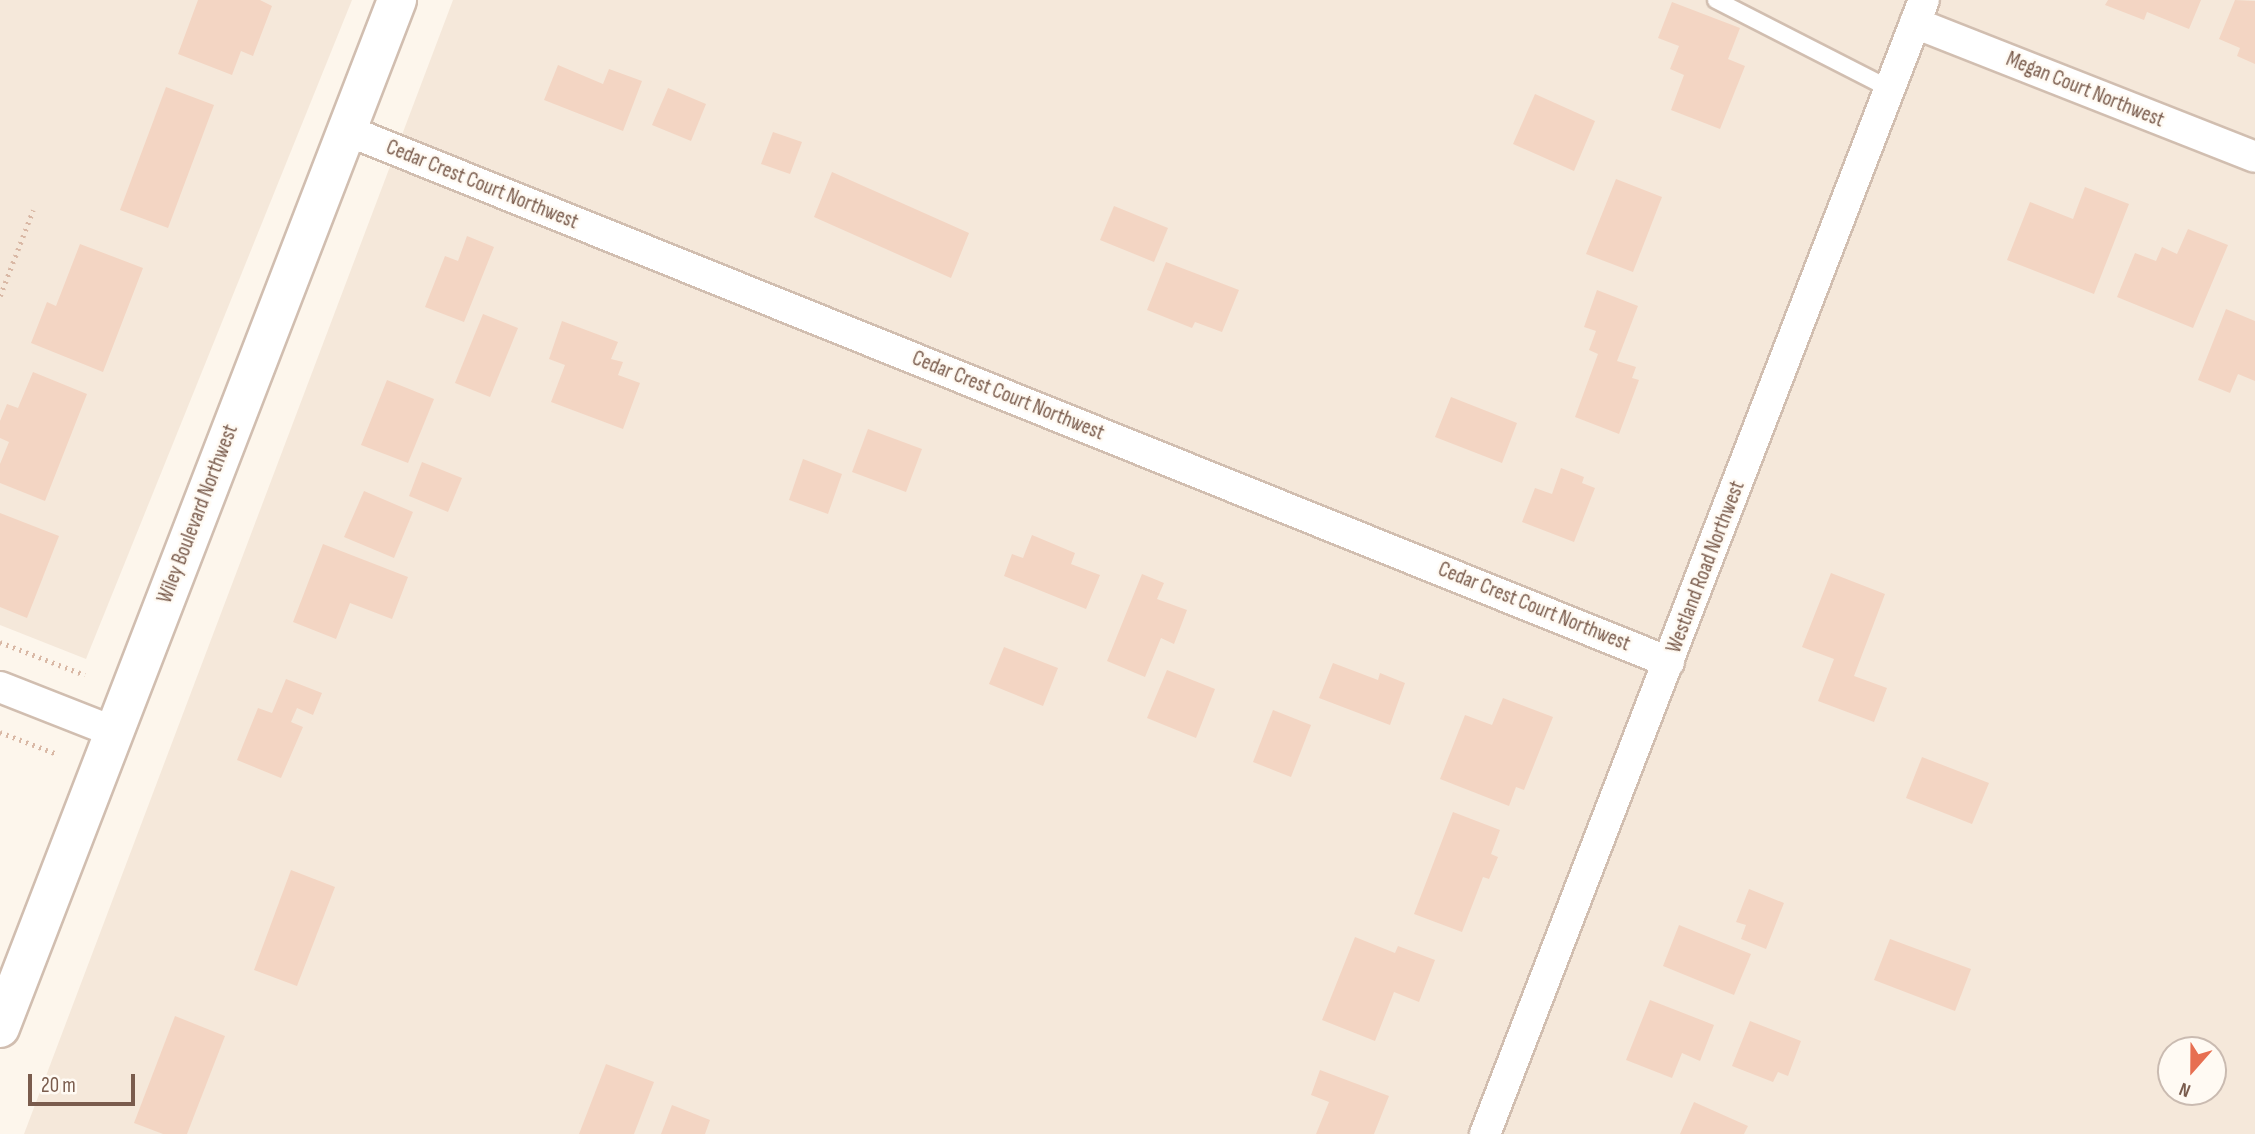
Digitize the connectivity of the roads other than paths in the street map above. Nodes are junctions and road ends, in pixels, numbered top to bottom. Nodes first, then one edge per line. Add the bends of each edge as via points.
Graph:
1 (397, 0) edge
2 (1716, 0) edge
3 (1920, 11) edge
4 (1890, 89) junction
5 (346, 130) junction
6 (2255, 157) edge
7 (1669, 662) junction
8 (0, 687) edge
9 (114, 733) junction
10 (0, 1028) edge
11 (1485, 1134) edge

1 - 5 street, Wiley Boulevard Northwest
2 - 4 lane
3 - 4 street, Westland Road Northwest
3 - 6 street, Megan Court Northwest
4 - 7 street, Westland Road Northwest
5 - 7 street, Cedar Crest Court Northwest
5 - 9 street, Wiley Boulevard Northwest
7 - 11 street, Westland Road Northwest
8 - 9 street
9 - 10 street, Wiley Boulevard Northwest

